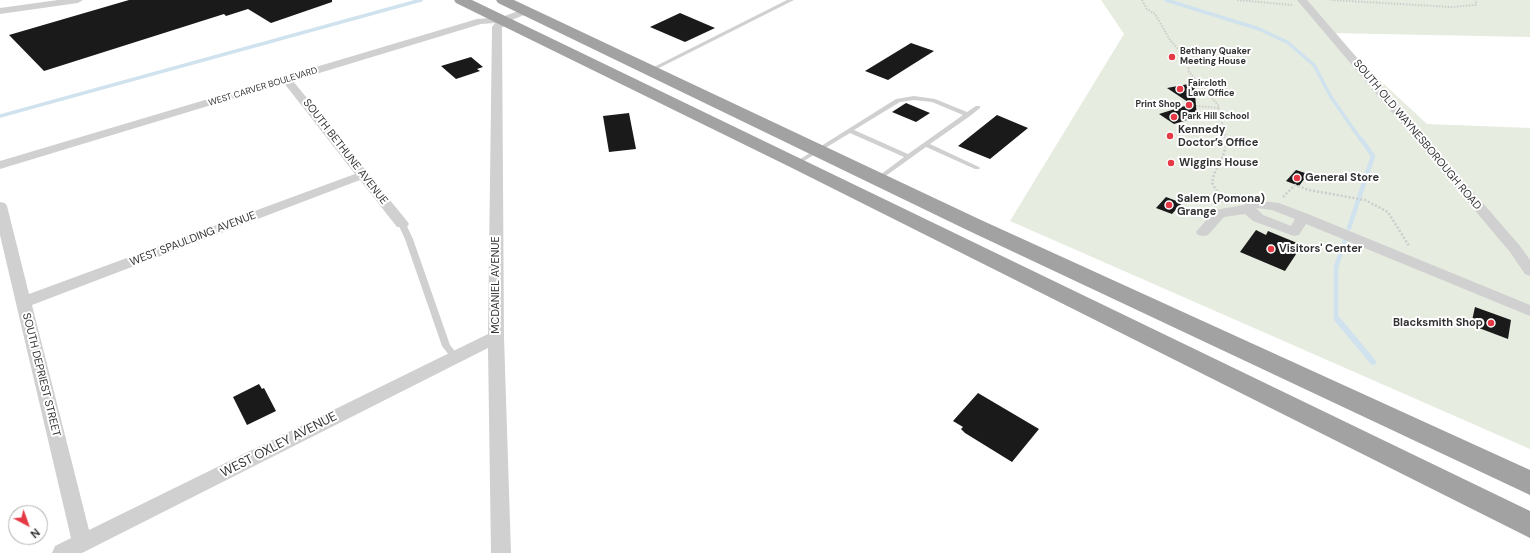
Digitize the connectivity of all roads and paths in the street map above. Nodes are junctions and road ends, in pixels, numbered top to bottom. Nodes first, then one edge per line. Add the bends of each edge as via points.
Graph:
1 (14, 0) edge
2 (78, 0) edge
3 (461, 0) edge
4 (791, 0) edge
5 (1142, 0) edge
6 (1237, 0) edge
7 (1331, 0) edge
8 (1476, 0) edge
9 (1298, 1) edge
10 (504, 10) edge
11 (4, 11) edge
12 (651, 70) junction
13 (287, 80) junction
14 (1222, 81) dead end
15 (1200, 86) junction
16 (1190, 88) dead end
17 (1196, 106) dead end
18 (978, 107) dead end
19 (1219, 108) junction
20 (968, 115) junction
21 (849, 130) junction
22 (926, 145) junction
23 (819, 149) junction
24 (908, 157) junction
25 (797, 163) junction
26 (0, 165) edge
27 (977, 168) dead end
28 (363, 175) junction
29 (878, 179) junction
30 (1283, 198) dead end
31 (0, 206) edge
32 (1231, 211) junction
33 (402, 224) joint
34 (1203, 232) dead end
35 (1414, 262) junction
36 (1530, 271) edge
37 (24, 302) junction
38 (1530, 311) edge
39 (496, 337) junction
40 (455, 357) junction
41 (1530, 483) edge
42 (1530, 525) edge
43 (82, 543) junction
44 (62, 553) edge
45 (501, 553) edge

1 - 11 street
2 - 11 street
3 - 10 highway
4 - 12 lane
5 - 15 path via 1187,59 1189,72
6 - 9 path via 1284,6 1293,5
7 - 8 path via 1450,7 1476,5
9 - 36 street, SOUTH OLD WAYNESBOROUGH ROAD via 1510,243
10 - 12 highway via 526,11
10 - 13 street, WEST CARVER BOULEVARD via 480,21
10 - 25 highway
10 - 39 street, MCDANIEL AVENUE via 497,27
12 - 23 highway
13 - 26 street, WEST CARVER BOULEVARD
13 - 28 street, SOUTH BETHUNE AVENUE
14 - 15 path
15 - 16 path
15 - 19 path
17 - 19 path
18 - 20 lane
19 - 32 path via 1227,143 1212,183 1221,200
20 - 21 lane via 933,100 898,100
20 - 22 lane
21 - 23 lane
21 - 24 lane
22 - 24 lane
22 - 27 lane
23 - 25 lane
23 - 29 highway
24 - 29 lane
25 - 42 highway
28 - 33 street, SOUTH BETHUNE AVENUE
28 - 37 street, WEST SPAULDING AVENUE
29 - 41 highway
30 - 35 path via 1295,185 1365,200 1388,212 1404,240 1413,250 1416,258
31 - 37 street, SOUTH DEPRIEST STREET
32 - 34 street via 1220,213
32 - 35 street via 1248,209 1252,204 1274,206
33 - 40 lane via 446,346
35 - 38 street
37 - 43 street, SOUTH DEPRIEST STREET
39 - 40 street, WEST OXLEY AVENUE
39 - 45 street, MCDANIEL AVENUE
40 - 43 street, WEST OXLEY AVENUE
43 - 44 street, WEST OXLEY AVENUE

